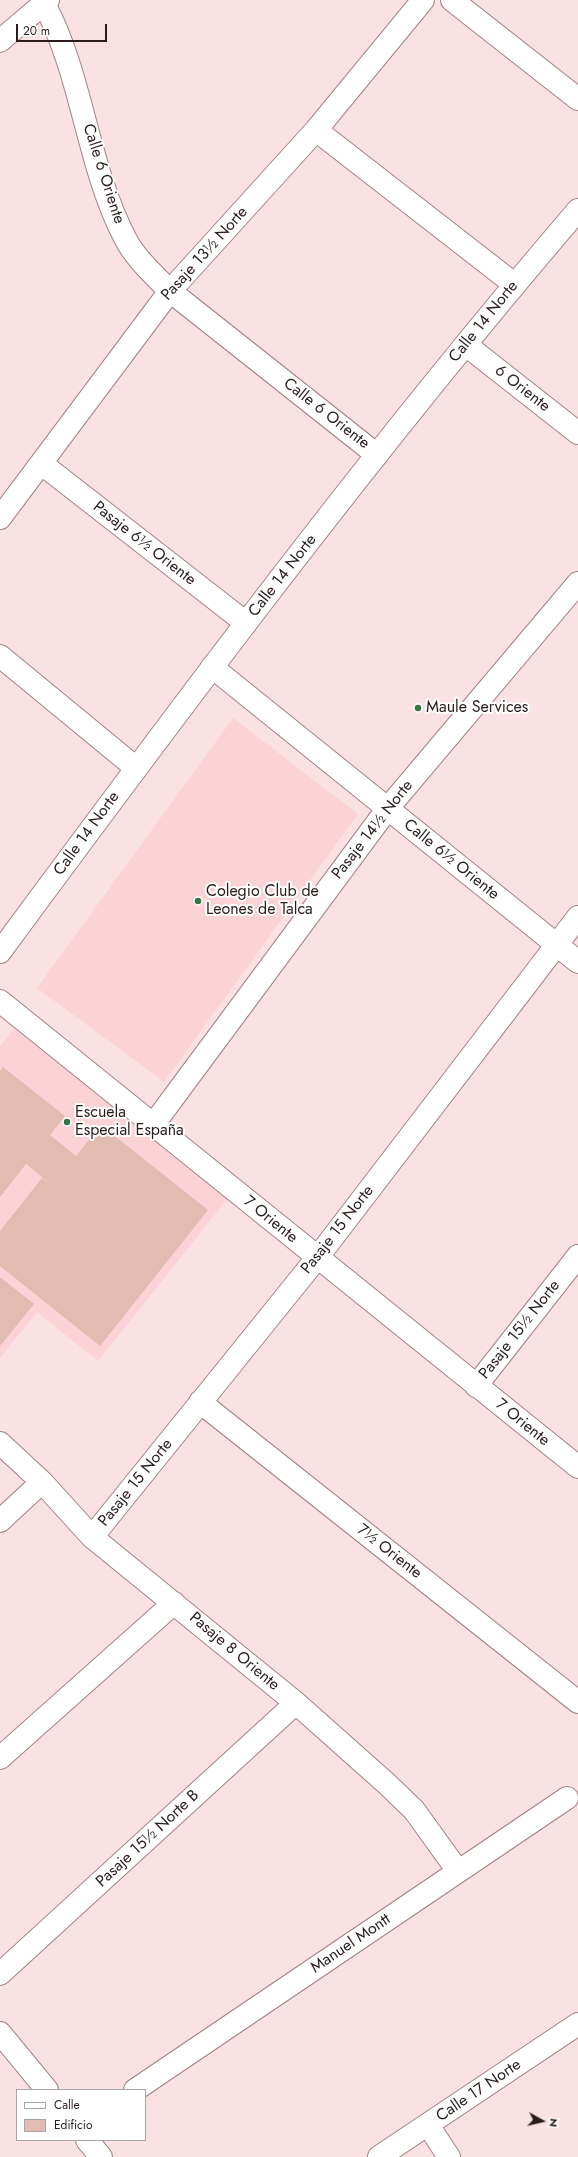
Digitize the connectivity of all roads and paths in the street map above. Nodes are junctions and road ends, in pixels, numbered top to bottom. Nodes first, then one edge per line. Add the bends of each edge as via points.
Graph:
1 (423, 0) edge
2 (452, 0) edge
3 (45, 1) edge
4 (0, 40) edge
5 (578, 99) edge
6 (316, 130) junction
7 (578, 210) edge
8 (514, 284) junction
9 (170, 291) junction
10 (466, 344) junction
11 (578, 433) edge
12 (377, 454) junction
13 (42, 464) junction
14 (0, 518) edge
15 (578, 583) edge
16 (246, 623) junction
17 (0, 656) edge
18 (212, 668) junction
19 (136, 768) junction
20 (388, 808) junction
21 (578, 917) edge
22 (556, 944) junction
23 (0, 952) edge
24 (578, 962) edge
25 (0, 1001) edge
26 (153, 1125) junction
27 (578, 1256) edge
28 (317, 1258) junction
29 (476, 1386) junction
30 (200, 1402) junction
31 (0, 1443) edge
32 (578, 1467) edge
33 (42, 1482) junction
34 (0, 1521) edge
35 (92, 1537) junction
36 (174, 1603) junction
37 (578, 1702) edge
38 (296, 1703) junction
39 (0, 1758) edge
40 (567, 1798) dead end
41 (458, 1871) junction
42 (0, 1974) edge
43 (576, 2031) edge
44 (0, 2033) edge
45 (46, 2089) edge
46 (136, 2089) edge
47 (428, 2125) junction
48 (89, 2141) edge
49 (102, 2157) edge
50 (379, 2157) edge
51 (449, 2157) edge

1 - 6 street, Pasaje 13½ Norte
2 - 5 street
3 - 4 street
3 - 9 street, Calle 6 Oriente via 62,47 108,200 126,239 148,270
6 - 8 street
6 - 9 street, Pasaje 13½ Norte
7 - 8 street, Calle 14 Norte
8 - 10 street, Calle 14 Norte
9 - 12 street, Calle 6 Oriente
9 - 13 street, Pasaje 13½ Norte
10 - 11 street, 6 Oriente
10 - 12 street, Calle 14 Norte
12 - 16 street, Calle 14 Norte
13 - 14 street, Pasaje 13½ Norte
13 - 16 street, Pasaje 6½ Oriente
15 - 20 street, Pasaje 14½ Norte
16 - 18 street, Calle 14 Norte
17 - 19 street
18 - 19 street, Calle 14 Norte
18 - 20 street, Calle 6½ Oriente
19 - 23 street, Calle 14 Norte
20 - 22 street, Calle 6½ Oriente
20 - 26 street, Pasaje 14½ Norte
21 - 22 street, Pasaje 15 Norte
22 - 24 street, Calle 6½ Oriente
22 - 28 street, Pasaje 15 Norte
25 - 26 street, 7 Oriente
26 - 28 street, 7 Oriente
27 - 29 street, Pasaje 15½ Norte
28 - 29 street, 7 Oriente
28 - 30 street, Pasaje 15 Norte
29 - 32 street, 7 Oriente
30 - 35 street, Pasaje 15 Norte
30 - 37 street, 7½ Oriente
31 - 33 street, Pasaje 8 Oriente
33 - 34 street
33 - 35 street, Pasaje 8 Oriente
35 - 36 street, Pasaje 8 Oriente
36 - 38 street, Pasaje 8 Oriente
36 - 39 street
38 - 41 street, Pasaje 8 Oriente via 414,1810
38 - 42 street, Pasaje 15½ Norte B
40 - 41 street, Manuel Montt
41 - 46 street, Manuel Montt
43 - 47 street, Calle 17 Norte
44 - 45 street
47 - 50 street, Calle 17 Norte
47 - 51 street
48 - 49 street

